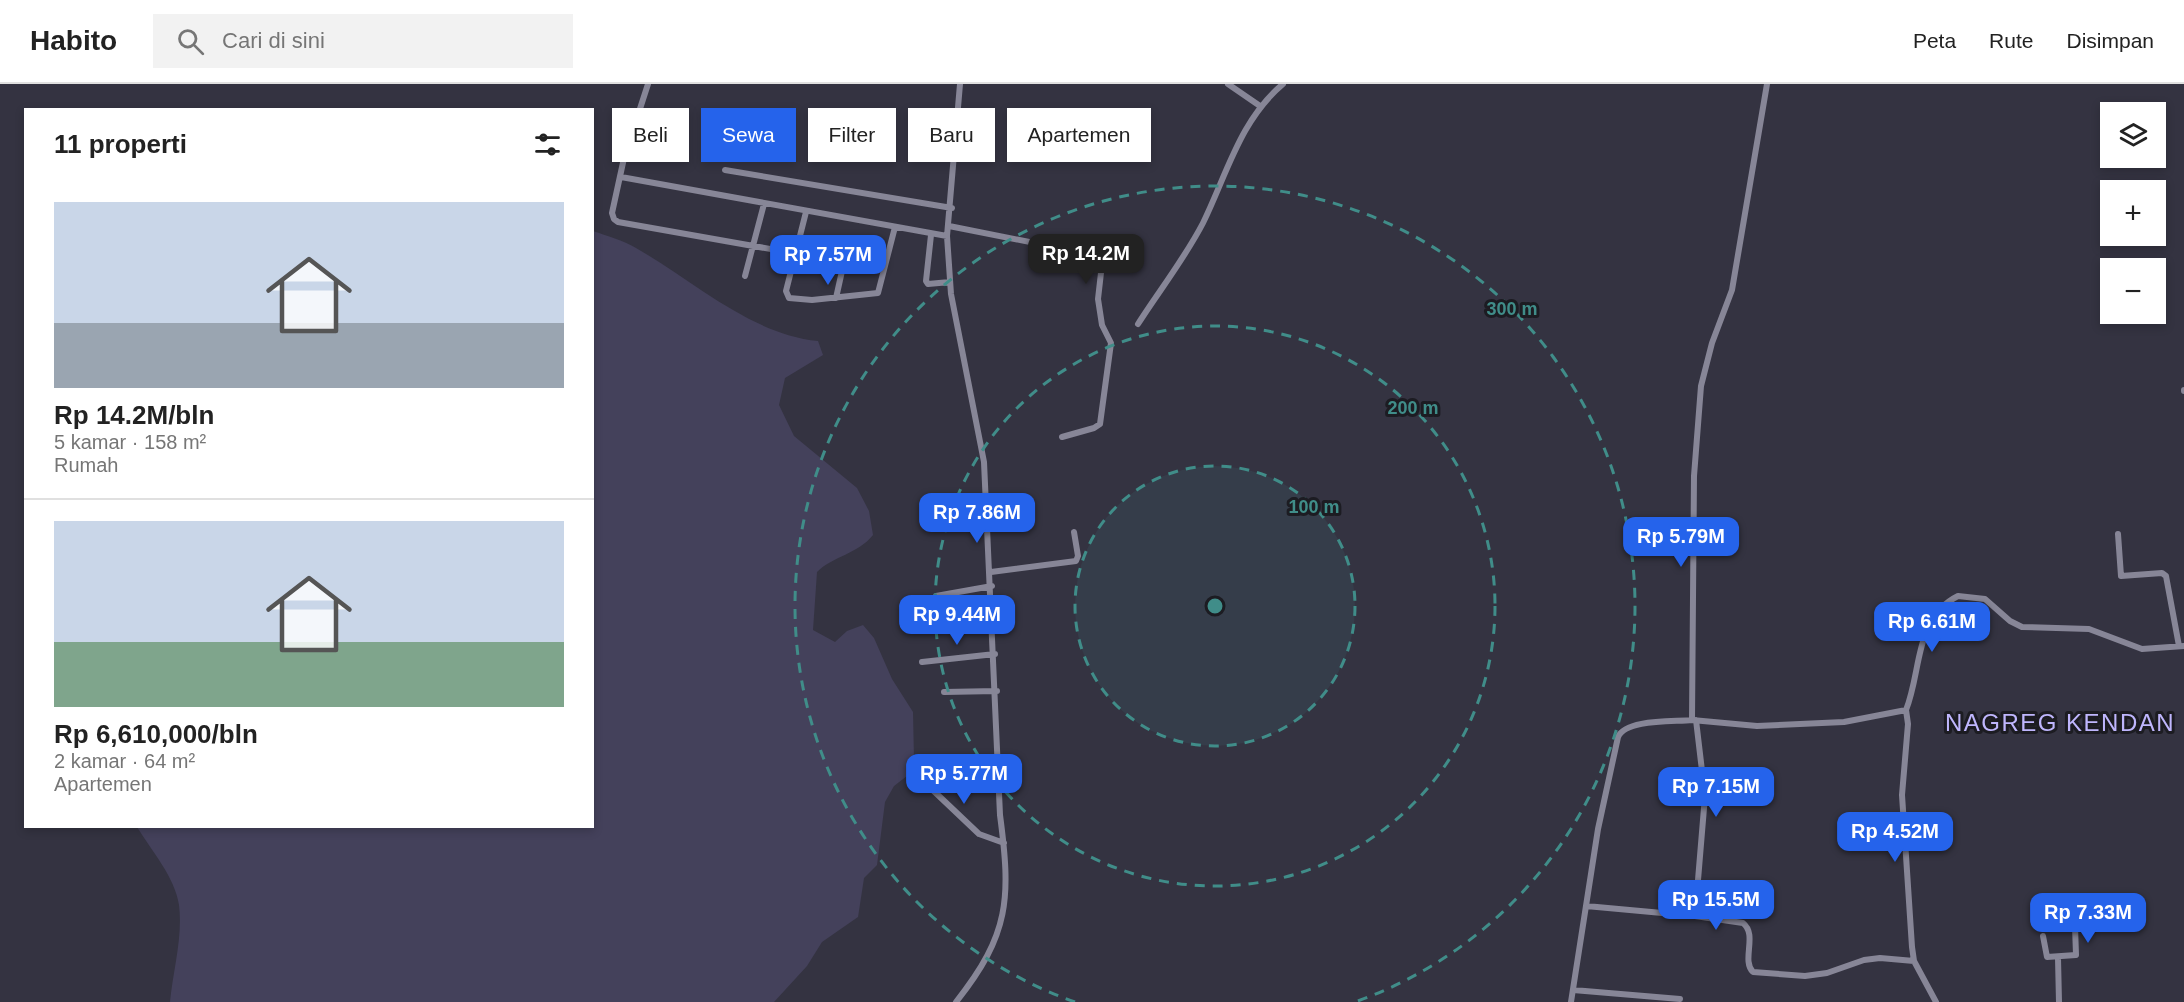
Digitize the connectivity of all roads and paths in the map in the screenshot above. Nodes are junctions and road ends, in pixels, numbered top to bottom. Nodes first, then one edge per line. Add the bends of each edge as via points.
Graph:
1 (648, 84) edge
2 (960, 84) edge
3 (1228, 84) edge
4 (1283, 84) edge
5 (1767, 84) edge
6 (1260, 106) junction
7 (725, 170) dead end
8 (621, 177) junction
9 (764, 204) junction
10 (952, 208) junction
11 (806, 212) junction
12 (895, 226) junction
13 (949, 226) junction
14 (931, 235) junction
15 (947, 236) junction
16 (849, 244) dead end
17 (754, 246) junction
18 (795, 254) junction
19 (844, 262) junction
20 (745, 276) dead end
21 (950, 282) junction
22 (836, 298) junction
23 (1138, 324) dead end
24 (1062, 438) dead end
25 (1074, 532) dead end
26 (2118, 534) dead end
27 (991, 572) junction
28 (992, 586) junction
29 (936, 596) dead end
30 (2181, 646) edge
31 (995, 654) junction
32 (922, 662) dead end
33 (997, 691) junction
34 (944, 692) dead end
35 (1906, 710) junction
36 (1694, 720) junction
37 (920, 778) dead end
38 (1004, 843) junction
39 (2074, 897) dead end
40 (1586, 906) junction
41 (1695, 916) junction
42 (2043, 936) dead end
43 (2058, 958) junction
44 (1914, 961) junction
45 (1573, 990) junction
46 (1623, 994) junction
47 (1680, 999) dead end
48 (1668, 1000) edge
49 (956, 1002) edge
50 (1571, 1002) edge
51 (1622, 1002) edge
52 (1936, 1002) edge
53 (2059, 1002) edge

1 - 8 street
2 - 10 street
3 - 6 street
4 - 6 street
5 - 36 street via 1732,290 1701,386 1694,476
6 - 23 street via 1240,136 1202,225
7 - 10 street
8 - 9 street
8 - 17 street via 612,213 618,222
9 - 11 street
9 - 17 street
10 - 13 street
11 - 12 street
11 - 18 street
12 - 14 street
12 - 22 street via 878,293
13 - 15 street
13 - 24 street via 1100,256 1098,299 1102,325 1111,343 1100,424
14 - 15 street
14 - 21 street via 926,280 928,284
15 - 21 street
16 - 19 street
17 - 18 street
17 - 20 street
18 - 19 street
18 - 22 street via 786,291 789,298
19 - 22 street
21 - 27 street via 984,462
25 - 27 street via 1076,561
26 - 30 street via 2121,576 2166,576
27 - 28 street
28 - 29 street
28 - 31 street
30 - 35 street via 2142,649 2089,629 2022,627 1985,599 1958,596 1932,619 1923,636
31 - 32 street
31 - 33 street
33 - 34 street
33 - 38 street
35 - 36 street via 1844,722 1757,726
35 - 44 street via 1902,795
36 - 40 street via 1634,724 1620,732
36 - 41 street via 1705,796
37 - 38 street via 979,834
38 - 49 street via 1006,911 979,973
39 - 43 street via 2077,953 2074,957
40 - 41 street
40 - 45 street
41 - 44 street via 1746,925 1750,933 1749,967 1753,972 1805,976 1864,960
42 - 43 street via 2046,956
43 - 53 street
44 - 52 street
45 - 46 street
45 - 50 street
46 - 48 street
46 - 51 street
47 - 48 street

